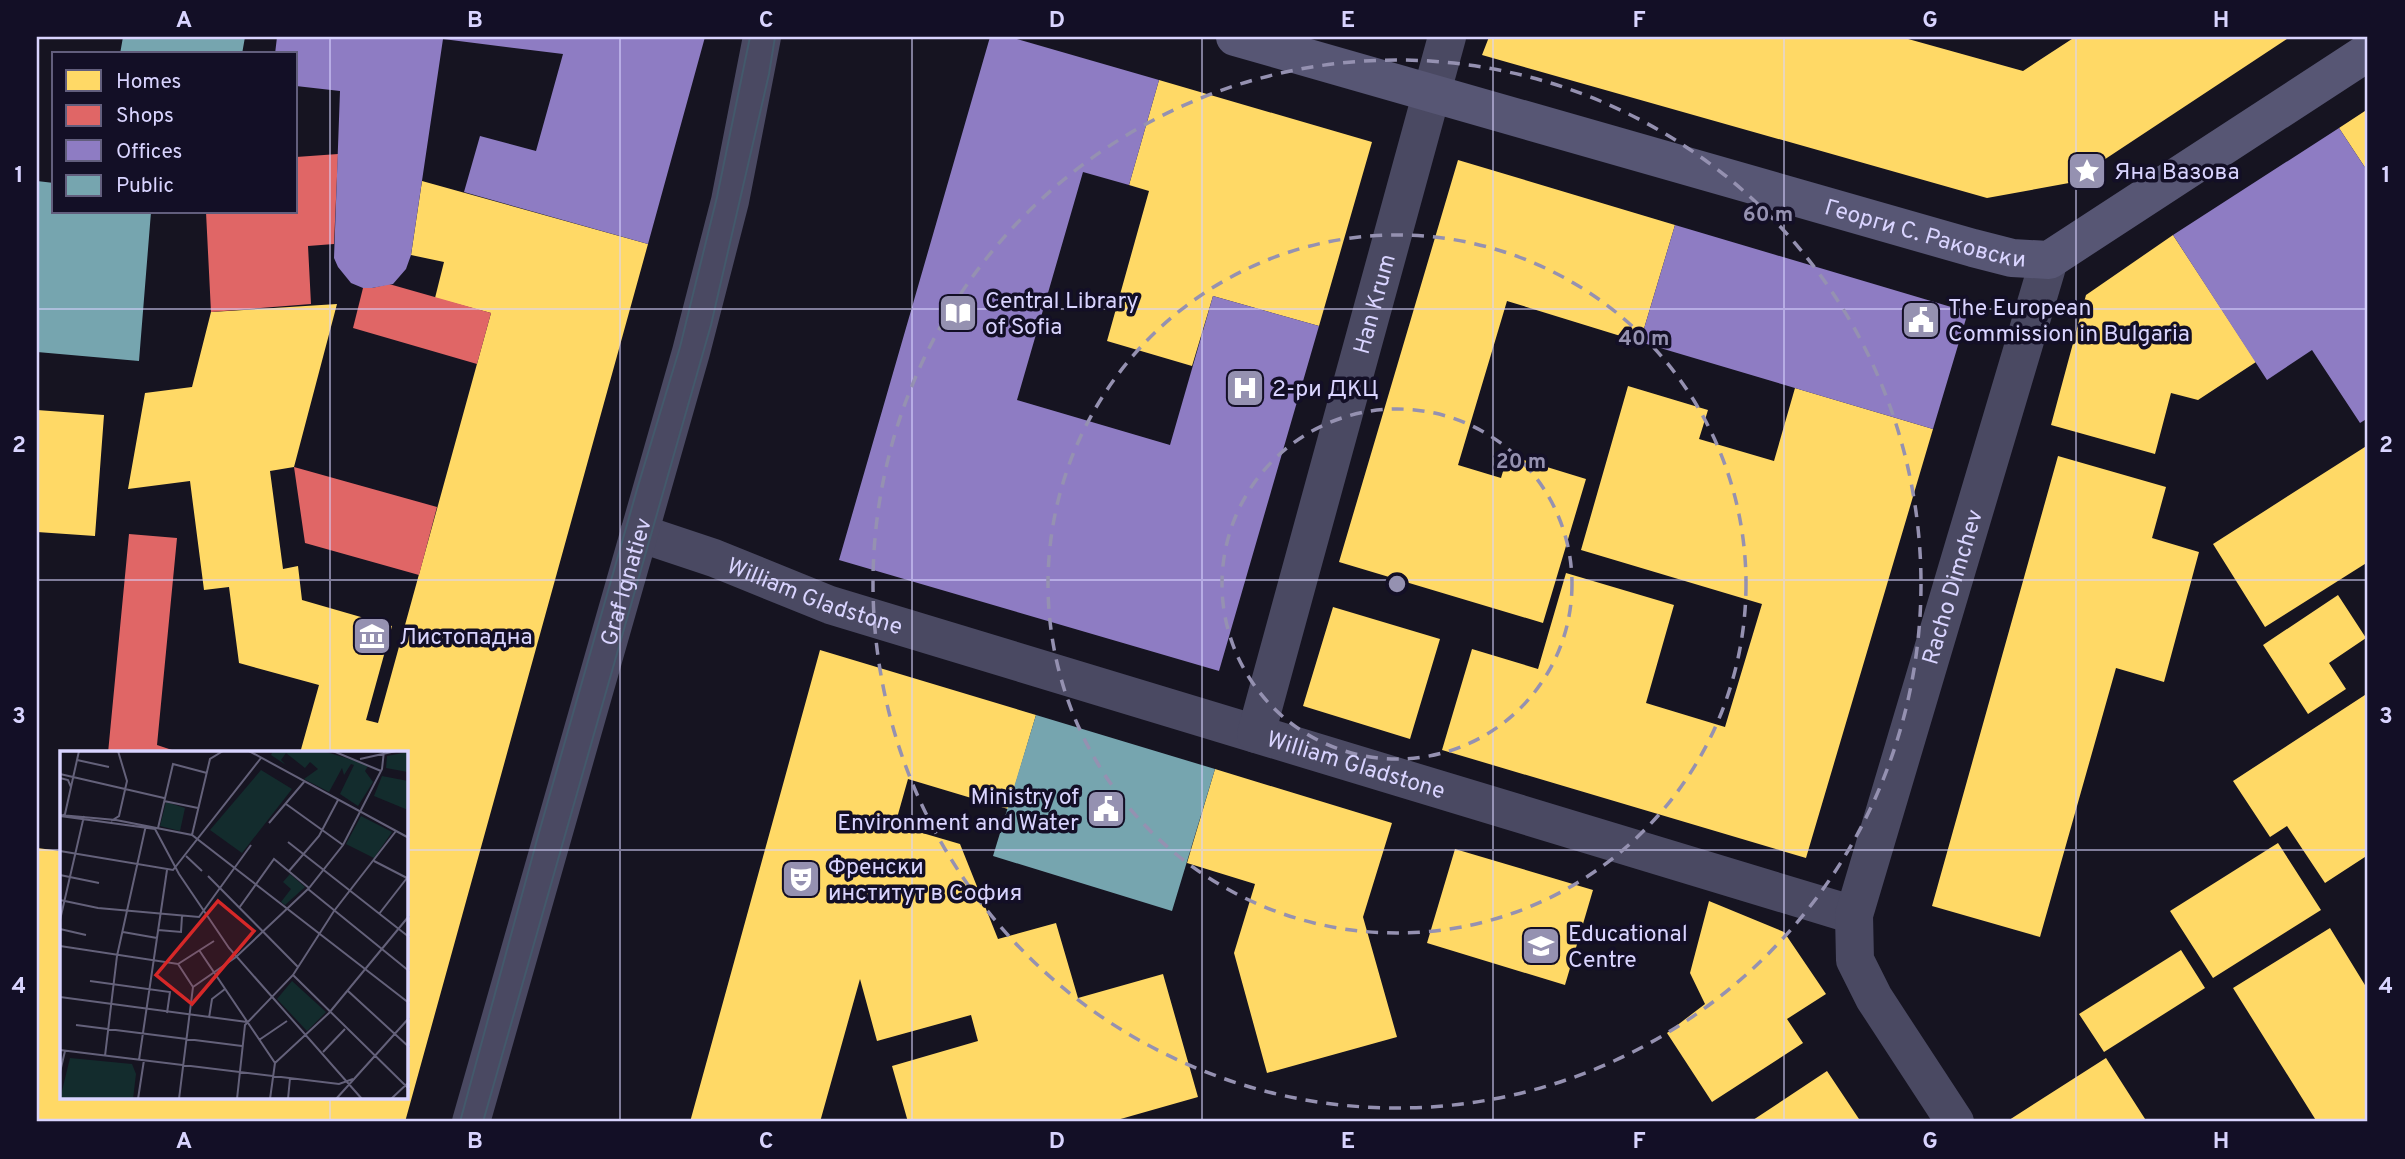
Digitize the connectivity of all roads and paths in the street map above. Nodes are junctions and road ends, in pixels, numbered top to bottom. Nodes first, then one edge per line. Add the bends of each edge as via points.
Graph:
1 (762, 37) edge
2 (1235, 37) edge
3 (1447, 37) edge
4 (2368, 52) edge
5 (1430, 91) junction
6 (2049, 260) junction
7 (639, 533) junction
8 (1256, 734) junction
9 (1854, 915) junction
10 (471, 1122) edge
11 (1955, 1122) edge

1 - 7 street, Graf Ignatiev via 730,201
2 - 5 street, Георги С. Раковски
3 - 5 street, Han Krum
4 - 6 street, Георги С. Раковски
5 - 6 street, Георги С. Раковски via 1973,248 2012,258
5 - 8 street, Han Krum
6 - 9 street, Racho Dimchev
7 - 8 street, William Gladstone via 830,605
7 - 10 street, Graf Ignatiev
8 - 9 street, William Gladstone
9 - 11 street via 1855,960 1874,998

